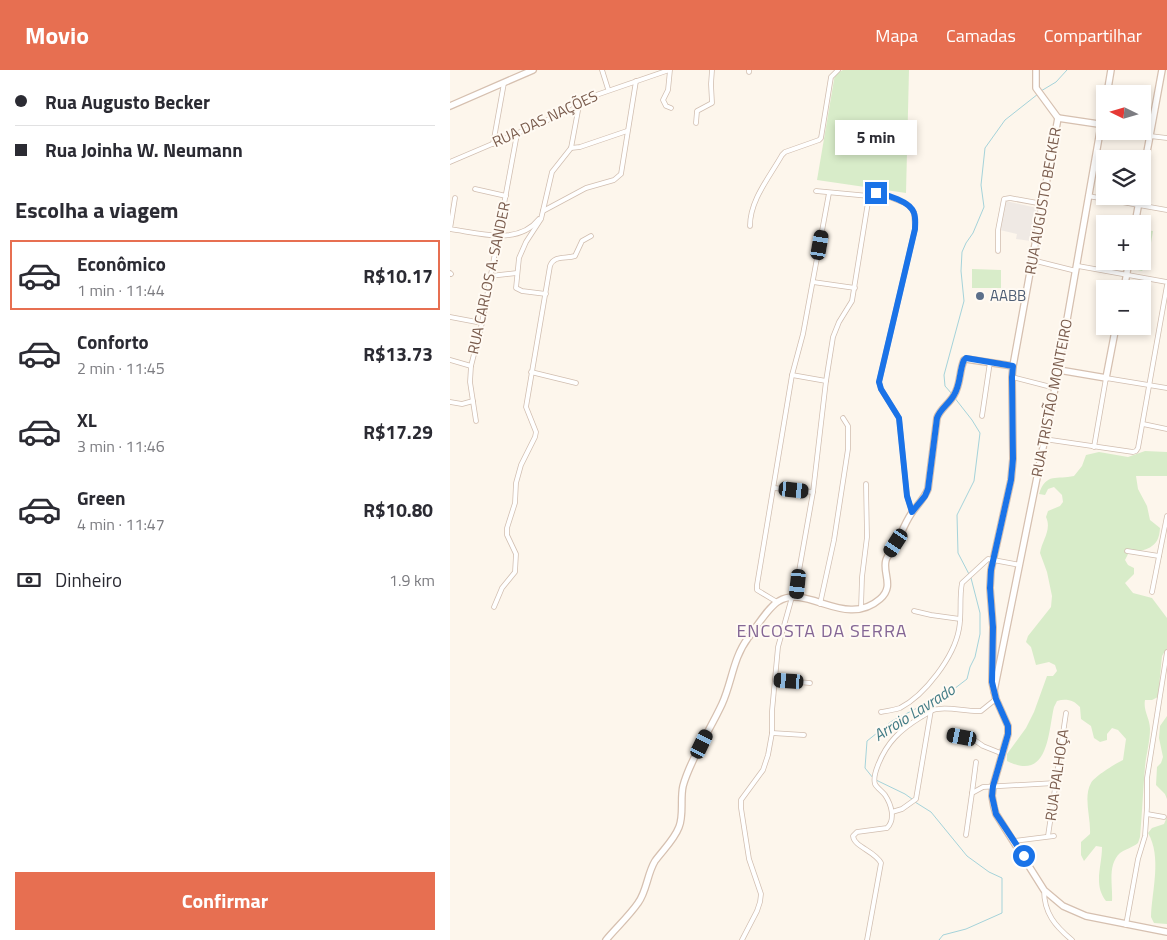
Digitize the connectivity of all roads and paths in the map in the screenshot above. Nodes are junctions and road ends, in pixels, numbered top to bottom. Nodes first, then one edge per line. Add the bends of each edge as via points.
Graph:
1 (533, 70) edge
2 (602, 70) edge
3 (670, 70) edge
4 (712, 70) edge
5 (838, 70) edge
6 (1036, 70) edge
7 (1111, 70) edge
8 (1162, 70) edge
9 (636, 81) junction
10 (504, 83) junction
11 (1108, 85) edge
12 (608, 90) junction
13 (580, 100) junction
14 (450, 106) edge
15 (671, 108) dead end
16 (1058, 118) junction
17 (696, 123) dead end
18 (1096, 124) edge
19 (1151, 130) edge
20 (627, 131) junction
21 (517, 134) junction
22 (1151, 136) edge
23 (1167, 138) edge
24 (1100, 140) edge
25 (493, 144) junction
26 (571, 148) junction
27 (450, 162) edge
28 (475, 188) dead end
29 (816, 191) dead end
30 (829, 193) junction
31 (506, 196) junction
32 (869, 196) junction
33 (1088, 196) junction
34 (1096, 197) edge
35 (455, 198) dead end
36 (1043, 204) junction
37 (1143, 205) edge
38 (1167, 210) edge
39 (543, 213) junction
40 (750, 226) dead end
41 (450, 229) edge
42 (498, 236) junction
43 (591, 236) dead end
44 (998, 251) dead end
45 (1032, 260) junction
46 (1077, 268) junction
47 (1127, 270) edge
48 (517, 273) junction
49 (1126, 275) junction
50 (490, 276) junction
51 (1125, 280) edge
52 (813, 282) junction
53 (1167, 283) edge
54 (855, 288) junction
55 (546, 294) junction
56 (450, 317) edge
57 (482, 323) junction
58 (1114, 335) edge
59 (450, 360) edge
60 (990, 362) junction
61 (471, 366) junction
62 (1013, 366) junction
63 (1059, 370) junction
64 (531, 372) junction
65 (792, 375) junction
66 (1012, 377) junction
67 (1106, 378) junction
68 (826, 381) junction
69 (576, 383) dead end
70 (1150, 385) junction
71 (1055, 388) junction
72 (1167, 388) edge
73 (473, 401) junction
74 (450, 402) edge
75 (982, 416) dead end
76 (843, 418) dead end
77 (476, 421) dead end
78 (1143, 424) junction
79 (1167, 429) edge
80 (1044, 439) junction
81 (1094, 448) junction
82 (866, 484) dead end
83 (774, 488) junction
84 (814, 492) junction
85 (912, 512) junction
86 (1167, 516) edge
87 (1127, 551) dead end
88 (1159, 556) junction
89 (993, 559) junction
90 (1020, 565) junction
91 (1152, 592) dead end
92 (794, 597) junction
93 (777, 602) junction
94 (820, 604) junction
95 (494, 607) dead end
96 (861, 609) junction
97 (914, 611) dead end
98 (960, 619) junction
99 (1166, 652) edge
100 (774, 680) junction
101 (810, 682) dead end
102 (995, 696) junction
103 (931, 710) junction
104 (881, 712) dead end
105 (1066, 713) dead end
106 (772, 733) junction
107 (804, 735) dead end
108 (951, 735) dead end
109 (1003, 754) junction
110 (976, 762) dead end
111 (1055, 783) junction
112 (993, 786) junction
113 (972, 793) junction
114 (892, 812) junction
115 (1147, 814) junction
116 (1164, 817) dead end
117 (966, 835) dead end
118 (1048, 836) junction
119 (1054, 836) dead end
120 (1014, 841) junction
121 (1044, 890) junction
122 (1126, 925) junction
123 (1167, 932) edge
124 (606, 940) edge
125 (742, 940) edge
126 (867, 940) edge
127 (1072, 940) edge

1 - 10 street
2 - 12 street
3 - 9 street, RUA DAS NAÇÕES
3 - 15 street via 668,90 662,100
4 - 17 street via 712,103 697,111
5 - 40 street via 831,77 821,138 782,156 753,207
6 - 16 street via 1036,88
7 - 11 street
8 - 19 street
9 - 12 street, RUA DAS NAÇÕES
9 - 20 street
10 - 14 street
10 - 25 street
12 - 13 street, RUA DAS NAÇÕES
13 - 21 street, RUA DAS NAÇÕES
13 - 26 street
16 - 18 street
16 - 36 street, RUA AUGUSTO BECKER
20 - 26 street
20 - 39 street via 621,174 614,180 586,188
21 - 25 street, RUA DAS NAÇÕES
21 - 31 street, RUA CARLOS A. SANDER
22 - 23 street
24 - 33 street, RUA TRISTÃO MONTEIRO
25 - 27 street, RUA DAS NAÇÕES
26 - 39 street via 552,172
28 - 31 street
29 - 30 street
30 - 32 street
30 - 52 street
31 - 42 street, RUA CARLOS A. SANDER
32 - 54 street
32 - 85 street via 879,193 906,204 914,212 915,229 879,382 899,418 907,496
33 - 34 street
33 - 46 street, RUA TRISTÃO MONTEIRO
35 - 41 street
36 - 44 street via 1004,199
36 - 45 street, RUA AUGUSTO BECKER
37 - 38 street
39 - 42 street via 528,230
39 - 48 street via 522,249
41 - 42 street
42 - 50 street, RUA CARLOS A. SANDER
43 - 55 street via 582,241 575,256 556,258 552,262
45 - 46 street
45 - 62 street, RUA AUGUSTO BECKER
46 - 49 street
46 - 63 street, RUA TRISTÃO MONTEIRO
47 - 49 street
48 - 50 street
48 - 55 street via 516,288
49 - 51 street
49 - 53 street
50 - 57 street, RUA CARLOS A. SANDER
52 - 54 street
52 - 65 street
53 - 70 street
54 - 68 street via 852,301 835,330
55 - 64 street
56 - 57 street
57 - 61 street, RUA CARLOS A. SANDER
58 - 67 street
59 - 61 street
60 - 62 street
60 - 75 street
60 - 85 street via 964,360 960,381 937,418 928,489
61 - 73 street, RUA CARLOS A. SANDER
62 - 66 street, RUA AUGUSTO BECKER
63 - 67 street
63 - 71 street, RUA TRISTÃO MONTEIRO
64 - 69 street
64 - 95 street via 526,407 535,426 535,437 521,465 507,528 516,554 515,572 502,588
65 - 68 street
65 - 83 street
66 - 71 street
66 - 89 street, RUA AUGUSTO BECKER via 1011,480
67 - 70 street
67 - 81 street
68 - 84 street
70 - 72 street
70 - 78 street
71 - 80 street, RUA TRISTÃO MONTEIRO
73 - 74 street
73 - 77 street, RUA CARLOS A. SANDER
76 - 94 street via 848,426 848,449
78 - 79 street
78 - 81 street via 1136,451
80 - 81 street
80 - 90 street, RUA TRISTÃO MONTEIRO
82 - 96 street via 867,536
83 - 84 street
83 - 93 street via 757,590
84 - 92 street
85 - 96 street via 885,562 888,577 882,597
86 - 88 street
87 - 88 street
88 - 91 street
89 - 90 street
89 - 98 street via 988,559 962,583
89 - 102 street, RUA AUGUSTO BECKER via 990,588
90 - 102 street, RUA TRISTÃO MONTEIRO
92 - 93 street
92 - 94 street
92 - 100 street via 778,647
93 - 124 street via 747,639 735,660 722,703 682,788 680,826 676,834 654,862 639,903
94 - 96 street
97 - 98 street
98 - 104 street via 956,640 948,657 927,687 899,708
99 - 115 street via 1147,778
100 - 101 street
100 - 106 street
102 - 103 street via 981,711
102 - 109 street, RUA AUGUSTO BECKER via 1008,726
103 - 114 street via 916,799
103 - 114 street via 891,739 880,760 875,785 886,797
105 - 111 street, RUA PALHOÇA
106 - 107 street
106 - 125 street via 763,770 741,800 749,859 761,894 757,911
108 - 109 street via 973,739
109 - 112 street, RUA AUGUSTO BECKER
110 - 113 street
111 - 112 street
111 - 118 street, RUA PALHOÇA
112 - 113 street via 983,786
112 - 120 street, RUA AUGUSTO BECKER via 996,814
113 - 117 street
114 - 126 street via 887,828 857,832 853,836 856,844 875,854 881,863
115 - 116 street
115 - 122 street
118 - 119 street
118 - 120 street
120 - 121 street, RUA AUGUSTO BECKER
121 - 122 street via 1067,908
121 - 127 street, RUA AUGUSTO BECKER via 1051,920
122 - 123 street

